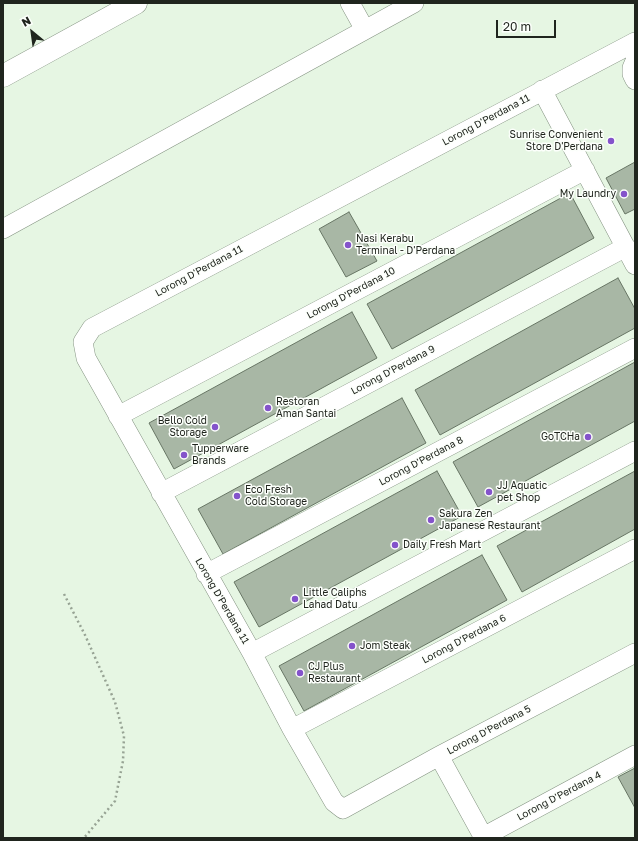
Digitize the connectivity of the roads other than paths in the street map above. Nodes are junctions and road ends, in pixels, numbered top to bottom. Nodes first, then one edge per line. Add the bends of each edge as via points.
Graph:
1 (136, 3) edge
2 (350, 3) edge
3 (414, 3) edge
4 (365, 30) junction
5 (635, 42) edge
6 (635, 61) edge
7 (3, 76) edge
8 (635, 80) edge
9 (542, 90) junction
10 (585, 170) junction
11 (3, 229) edge
12 (626, 248) junction
13 (635, 265) edge
14 (635, 348) edge
15 (118, 416) junction
16 (635, 451) edge
17 (161, 493) junction
18 (635, 549) edge
19 (206, 574) junction
20 (252, 653) junction
21 (635, 653) edge
22 (292, 729) junction
23 (635, 755) edge
24 (439, 756) junction
25 (343, 809) joint
26 (483, 837) edge

1 - 7 street
2 - 4 street
3 - 4 street
4 - 11 street
5 - 9 street, Lorong D'Perdana 11
6 - 8 street via 632,68
9 - 10 street
9 - 15 street, Lorong D'Perdana 11 via 92,328 83,342 86,358
10 - 12 street
10 - 15 street, Lorong D'Perdana 10
12 - 13 street
12 - 17 street, Lorong D'Perdana 9
14 - 19 street, Lorong D'Perdana 8
15 - 17 street, Lorong D'Perdana 11
16 - 20 street
17 - 19 street, Lorong D'Perdana 11
18 - 22 street, Lorong D'Perdana 6
19 - 20 street, Lorong D'Perdana 11
20 - 22 street, Lorong D'Perdana 11
21 - 24 street, Lorong D'Perdana 5
22 - 25 street, Lorong D'Perdana 11 via 334,802
23 - 26 street, Lorong D'Perdana 4
24 - 25 street, Lorong D'Perdana 5
24 - 26 street

